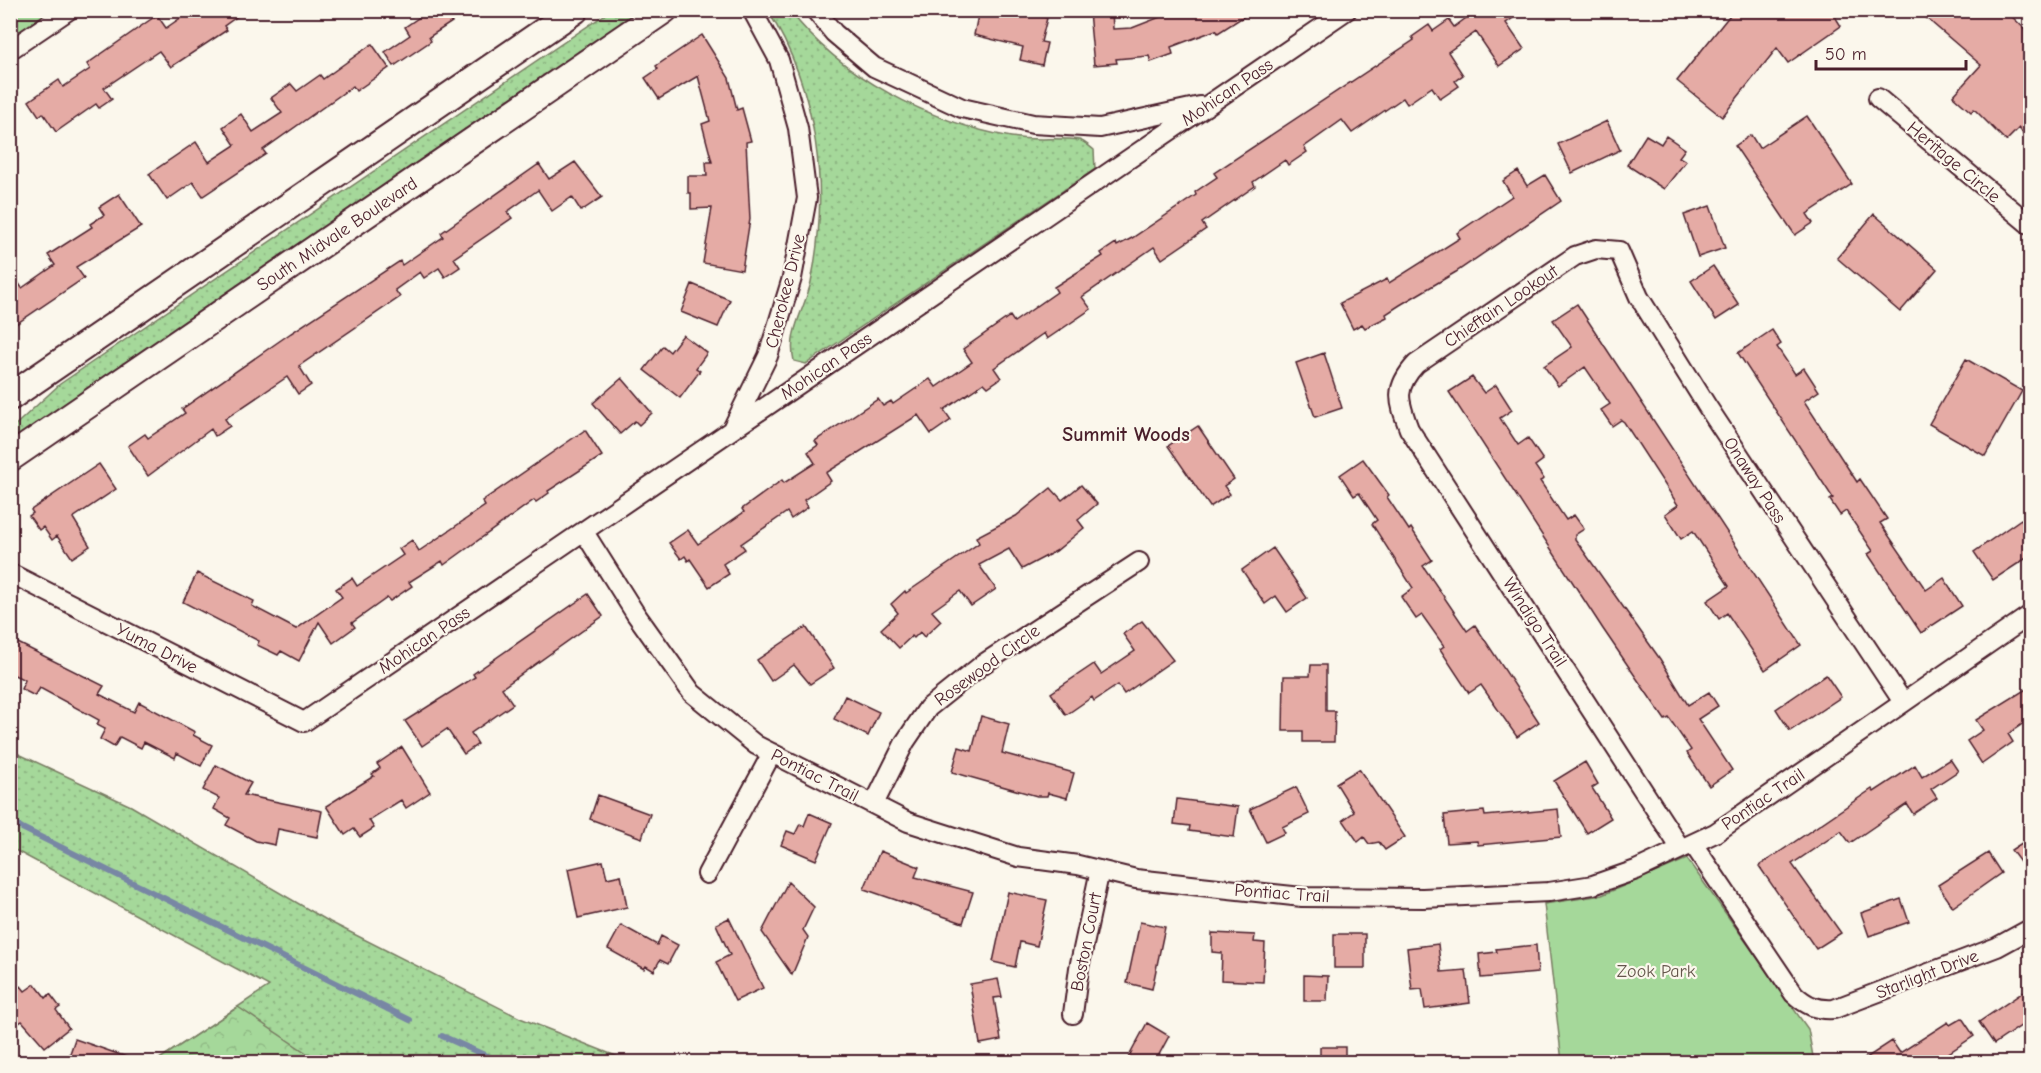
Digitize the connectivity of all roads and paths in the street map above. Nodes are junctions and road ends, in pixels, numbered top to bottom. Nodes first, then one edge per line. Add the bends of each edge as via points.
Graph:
1 (69, 10) edge
2 (575, 10) edge
3 (664, 10) edge
4 (752, 10) edge
5 (815, 10) edge
6 (1347, 10) edge
7 (10, 50) edge
8 (1878, 98) dead end
9 (1210, 104) junction
10 (2031, 225) edge
11 (1619, 251) joint
12 (1400, 391) joint
13 (10, 397) edge
14 (732, 430) junction
15 (10, 458) edge
16 (584, 532) junction
17 (1139, 562) dead end
18 (10, 573) edge
19 (2031, 615) edge
20 (1903, 702) junction
21 (304, 722) joint
22 (772, 753) junction
23 (874, 804) junction
24 (1687, 846) junction
25 (1100, 870) junction
26 (707, 874) dead end
27 (2031, 929) edge
28 (1820, 1010) joint
29 (1074, 1014) dead end

1 - 7 street
2 - 13 main road
3 - 15 main road, South Midvale Boulevard
4 - 14 street, Cherokee Drive via 779,60 798,128 807,198 792,278 768,356
5 - 9 street via 834,33 874,67 962,108 1023,122 1100,128
6 - 9 street, Mohican Pass
8 - 10 street, Heritage Circle
9 - 14 street, Mohican Pass
11 - 12 street, Chieftain Lookout via 1596,249 1575,256 1416,364 1404,377
11 - 20 street, Onaway Pass via 1639,297 1707,406
12 - 24 street, Windigo Trail via 1400,405 1409,429
14 - 16 street, Mohican Pass
16 - 21 street, Mohican Pass
16 - 22 street, Pontiac Trail via 634,613 692,693 756,745
17 - 23 street, Rosewood Circle via 983,664 928,708 905,742
18 - 21 street, Yuma Drive
19 - 20 street, Pontiac Trail
20 - 24 street, Pontiac Trail via 1715,833
22 - 23 street, Pontiac Trail
22 - 26 street
23 - 25 street, Pontiac Trail via 908,822 1018,857
24 - 25 street, Pontiac Trail via 1593,885 1488,896 1302,897 1136,879
24 - 28 street, Windigo Trail via 1794,994 1806,1005
25 - 29 street, Boston Court via 1079,968
27 - 28 street, Starlight Drive via 1997,947 1834,1009

